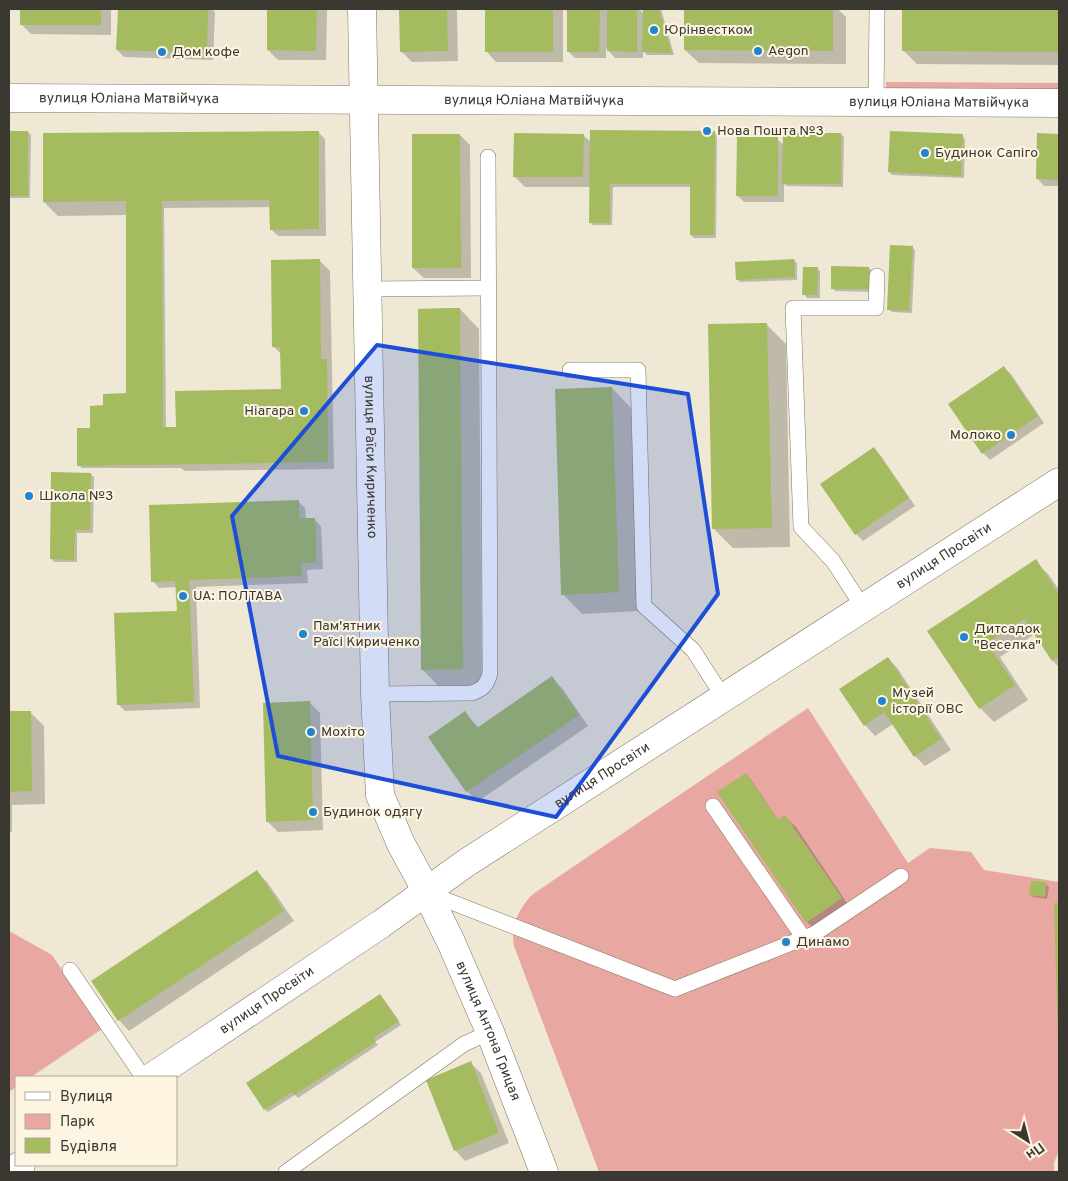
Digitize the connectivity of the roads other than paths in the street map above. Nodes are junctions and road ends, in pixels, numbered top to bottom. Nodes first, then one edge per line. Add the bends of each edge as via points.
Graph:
1 (362, 9) edge
2 (877, 9) edge
3 (9, 98) edge
4 (364, 99) junction
5 (876, 102) junction
6 (1059, 103) edge
7 (488, 157) dead end
8 (877, 276) dead end
9 (488, 288) junction
10 (367, 289) junction
11 (570, 370) dead end
12 (1059, 482) edge
13 (864, 609) junction
14 (374, 694) junction
15 (724, 698) junction
16 (713, 806) dead end
17 (902, 876) dead end
18 (426, 892) junction
19 (803, 938) junction
20 (70, 970) dead end
21 (490, 1032) junction
22 (142, 1076) edge
23 (153, 1076) edge
24 (286, 1172) edge
25 (544, 1172) edge

1 - 4 street, вулиця Раїси Кириченко
2 - 5 lane
3 - 4 street, вулиця Юліана Матвійчука
4 - 5 street, вулиця Юліана Матвійчука
4 - 10 street, вулиця Раїси Кириченко
5 - 6 street, вулиця Юліана Матвійчука
7 - 9 lane
8 - 13 lane via 876,308 793,308 801,527 833,561
9 - 10 lane
9 - 14 lane via 488,681 483,689 472,693
10 - 14 street, вулиця Раїси Кириченко
11 - 15 lane via 638,370 644,606 693,650
12 - 13 street, вулиця Просвіти
13 - 15 street, вулиця Просвіти
14 - 18 street, вулиця Раїси Кириченко via 380,795
15 - 18 street, вулиця Просвіти
16 - 19 lane
17 - 19 lane
18 - 19 lane via 674,989
18 - 21 street, вулиця Антона Грицая
18 - 23 street, вулиця Просвіти
20 - 22 lane
21 - 24 lane via 464,1044
21 - 25 street, вулиця Антона Грицая

